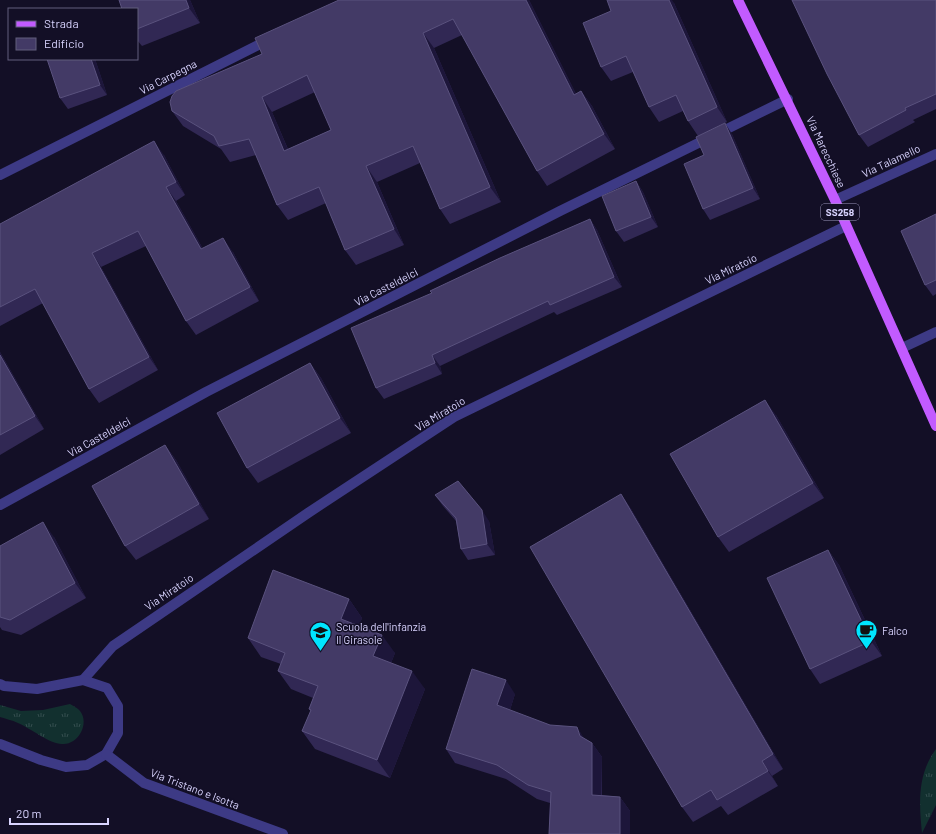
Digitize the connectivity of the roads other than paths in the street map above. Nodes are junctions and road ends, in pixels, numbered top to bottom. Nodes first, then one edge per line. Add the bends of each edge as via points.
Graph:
1 (738, 0) edge
2 (276, 36) edge
3 (788, 99) junction
4 (936, 154) edge
5 (0, 176) edge
6 (835, 200) junction
7 (846, 226) junction
8 (936, 332) edge
9 (902, 348) junction
10 (921, 392) junction
11 (936, 413) edge
12 (936, 426) edge
13 (0, 505) edge
14 (82, 680) junction
15 (0, 684) edge
16 (0, 744) edge
17 (106, 754) junction
18 (283, 834) edge

1 - 3 main road, Via Marecchiese / SS258
2 - 5 street, Via Carpegna
3 - 6 main road, Via Marecchiese / SS258
3 - 13 street, Via Casteldelci via 213,388
4 - 6 street, Via Talamello
6 - 7 main road, Via Marecchiese / SS258
7 - 9 main road, Via Marecchiese / SS258
7 - 14 street, Via Miratoio via 454,417 288,526 113,646
8 - 9 street
9 - 10 main road, Via Marecchiese / SS258
10 - 11 main road
10 - 12 main road, Via Marecchiese / SS258
14 - 15 street via 37,689
14 - 17 street via 106,688 118,706 118,733
16 - 17 street via 66,767 87,765
17 - 18 street, Via Tristano e Isotta via 144,783

